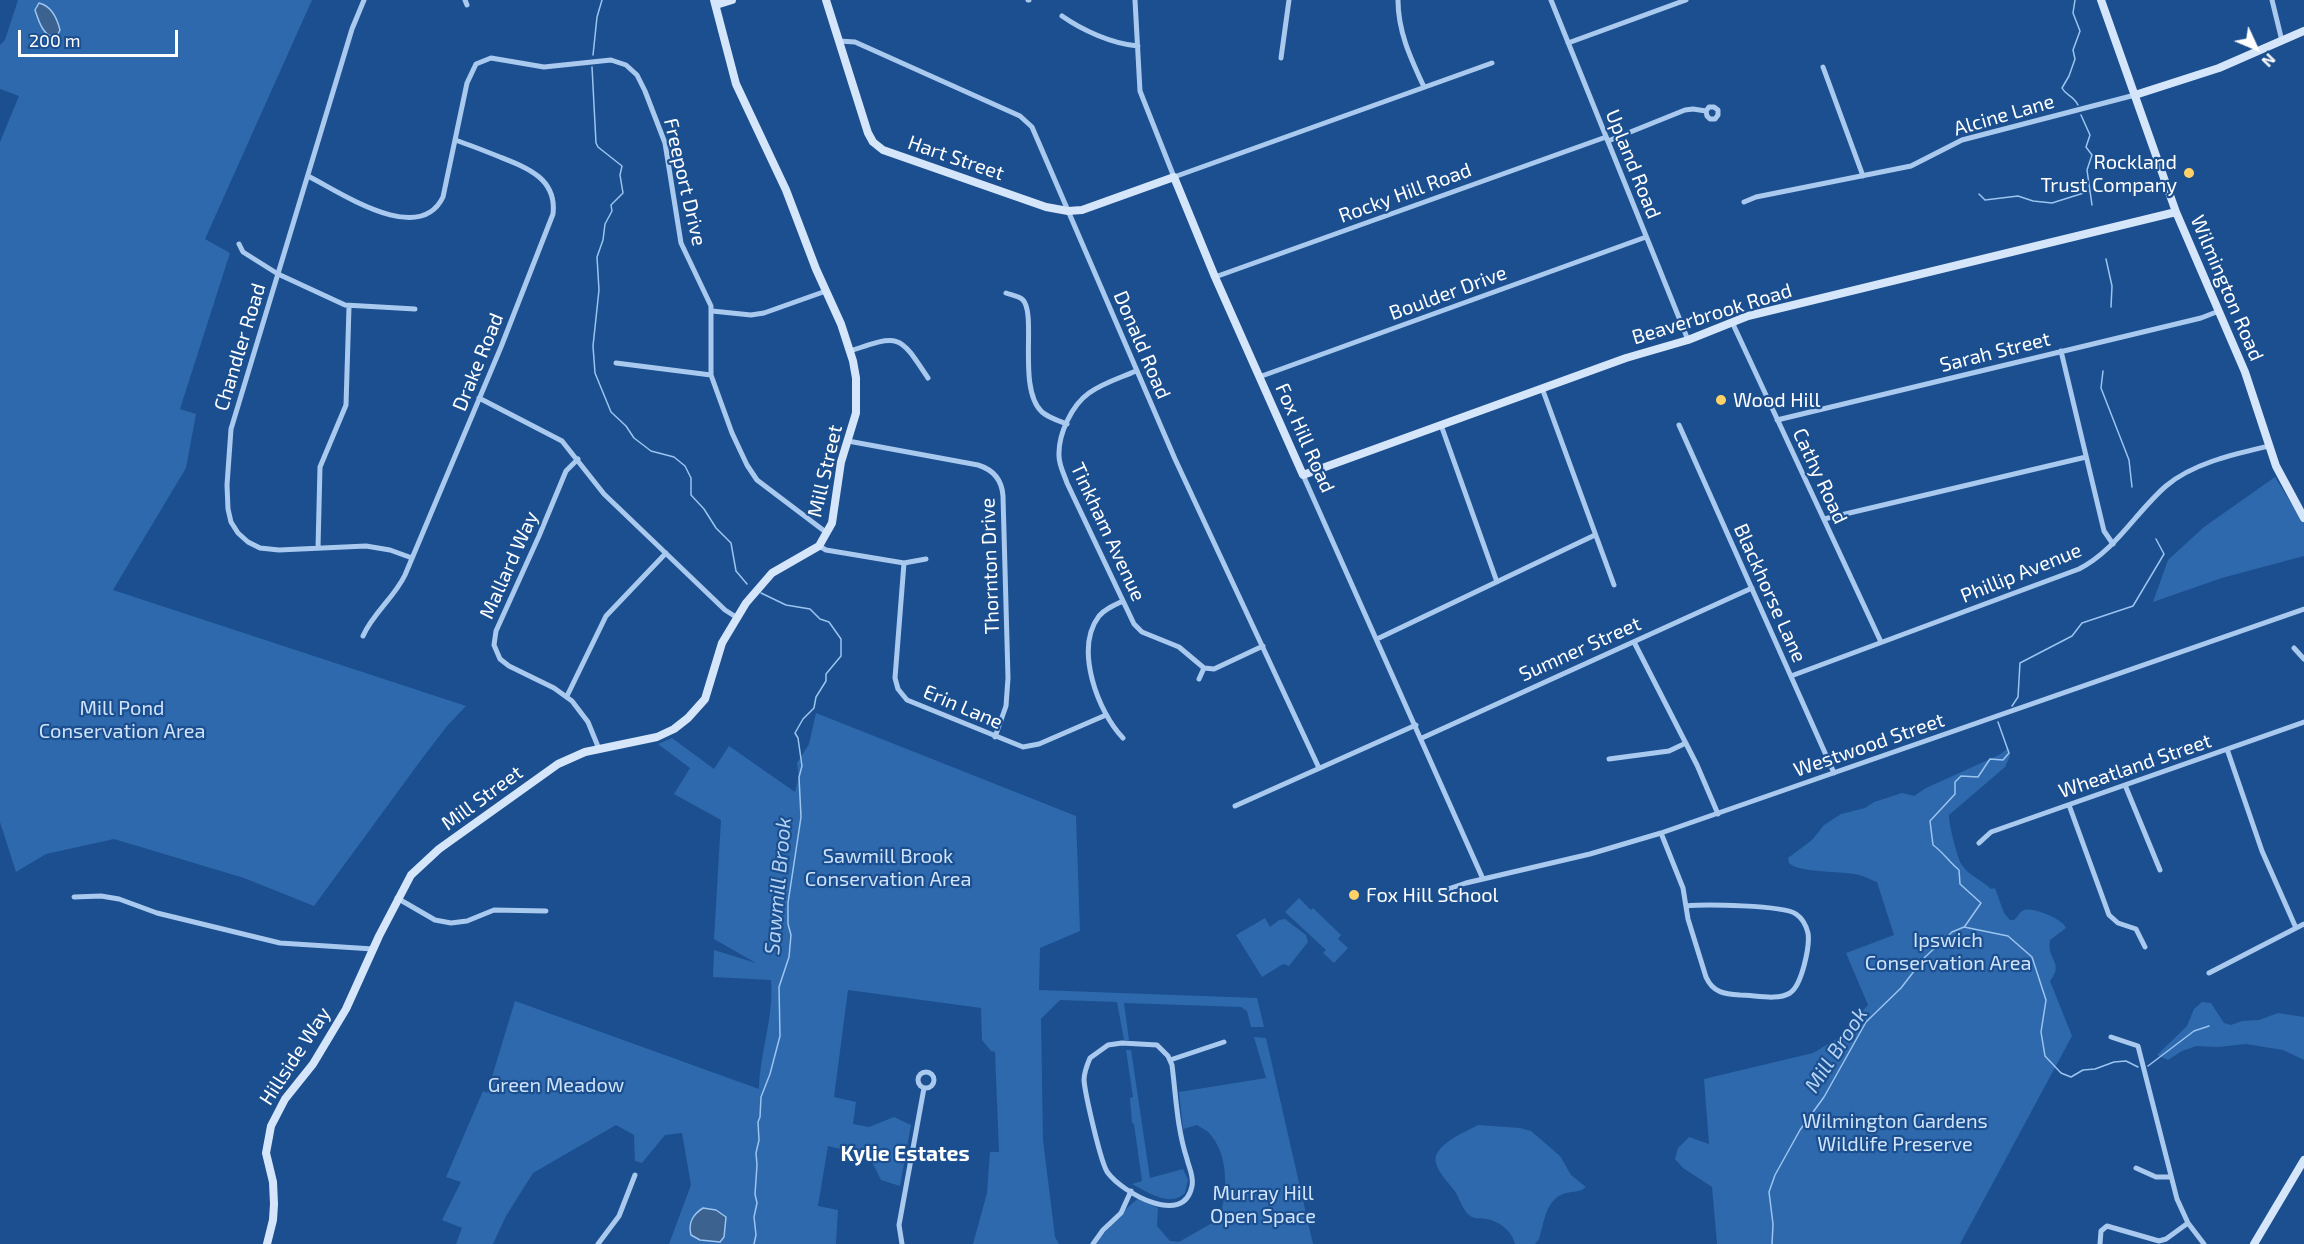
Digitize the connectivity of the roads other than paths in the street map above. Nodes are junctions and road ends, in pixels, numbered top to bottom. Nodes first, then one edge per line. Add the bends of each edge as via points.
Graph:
1 (364, 0) edge
2 (732, 0) edge
3 (826, 0) edge
4 (1135, 0) edge
5 (1288, 0) edge
6 (1398, 0) edge
7 (1551, 0) edge
8 (1686, 0) edge
9 (2101, 0) edge
10 (2272, 0) edge
11 (715, 3) edge
12 (1062, 16) dead end
13 (2304, 31) edge
14 (839, 41) junction
15 (2282, 41) junction
16 (1568, 43) junction
17 (1138, 46) junction
18 (1281, 58) dead end
19 (1492, 63) dead end
20 (1823, 68) dead end
21 (1424, 87) junction
22 (2134, 95) junction
23 (1706, 111) dead end
24 (1607, 139) junction
25 (455, 140) junction
26 (308, 176) junction
27 (1863, 176) junction
28 (1174, 177) junction
29 (1744, 202) dead end
30 (1068, 211) junction
31 (2176, 212) junction
32 (1646, 237) junction
33 (239, 244) dead end
34 (278, 274) junction
35 (1215, 277) junction
36 (826, 291) junction
37 (1006, 293) dead end
38 (349, 307) junction
39 (415, 309) dead end
40 (712, 311) junction
41 (2219, 311) junction
42 (1732, 322) junction
43 (1688, 340) junction
44 (850, 351) junction
45 (2061, 351) junction
46 (616, 363) dead end
47 (1136, 371) junction
48 (711, 375) junction
49 (1259, 376) junction
50 (928, 378) dead end
51 (1542, 388) junction
52 (479, 398) junction
53 (1778, 420) junction
54 (1067, 424) junction
55 (1441, 425) junction
56 (1679, 425) dead end
57 (848, 441) junction
58 (2269, 446) junction
59 (2086, 457) junction
60 (578, 459) junction
61 (1303, 475) junction
62 (2303, 514) edge
63 (1824, 519) junction
64 (827, 533) junction
65 (1595, 535) junction
66 (2113, 544) junction
67 (819, 546) junction
68 (318, 548) junction
69 (666, 553) junction
70 (412, 558) junction
71 (926, 559) dead end
72 (904, 563) junction
73 (1497, 582) junction
74 (1614, 585) dead end
75 (1752, 588) junction
76 (1123, 601) junction
77 (2304, 609) edge
78 (736, 617) junction
79 (363, 636) dead end
80 (1377, 639) junction
81 (1634, 642) junction
82 (1881, 642) junction
83 (1263, 646) junction
84 (2294, 648) dead end
85 (2304, 659) edge
86 (1203, 669) junction
87 (1791, 676) junction
88 (1199, 679) dead end
89 (567, 696) junction
90 (1106, 714) junction
91 (2304, 722) edge
92 (1416, 724) junction
93 (995, 737) junction
94 (1123, 738) dead end
95 (1422, 738) junction
96 (1686, 743) junction
97 (599, 749) junction
98 (2227, 749) junction
99 (1609, 759) dead end
100 (1319, 768) junction
101 (1834, 773) junction
102 (2125, 785) junction
103 (2069, 805) junction
104 (1235, 806) dead end
105 (1718, 814) junction
106 (1661, 833) junction
107 (1979, 843) dead end
108 (2160, 870) dead end
109 (1484, 879) junction
110 (1439, 892) dead end
111 (74, 897) dead end
112 (397, 898) junction
113 (1686, 906) junction
114 (546, 911) dead end
115 (2304, 924) edge
116 (2296, 928) junction
117 (2145, 947) dead end
118 (373, 949) junction
119 (368, 960) joint
120 (2209, 973) dead end
121 (2111, 1037) dead end
122 (1224, 1042) dead end
123 (1170, 1060) junction
124 (924, 1088) dead end
125 (2303, 1165) edge
126 (2136, 1168) dead end
127 (635, 1175) dead end
128 (2171, 1177) junction
129 (1131, 1191) junction
130 (2188, 1223) junction
131 (267, 1244) edge
132 (598, 1244) edge
133 (902, 1244) edge
134 (1093, 1244) edge
135 (2100, 1244) edge
136 (2204, 1244) edge
137 (2254, 1244) edge

1 - 26 street, Chandler Road
2 - 11 street
3 - 14 street, Hart Street
4 - 17 street, Fox Hill Road
5 - 18 street
6 - 21 street via 1403,38
7 - 16 street, Upland Road
8 - 16 street
9 - 22 street, Wilmington Road
10 - 15 street
11 - 36 street, Mill Street via 736,84 786,190
12 - 17 street via 1115,42
13 - 15 street
14 - 30 street, Donald Road via 855,42 1024,119 1034,130
14 - 30 street, Hart Street via 868,133 878,146 1046,207
15 - 22 street via 2205,73
16 - 24 street, Upland Road
17 - 28 street, Fox Hill Road via 1140,91
19 - 21 street
20 - 27 street
21 - 28 street
22 - 27 street, Alcine Lane via 1969,138 1914,165
22 - 31 street, Wilmington Road
23 - 24 street, Rocky Hill Road via 1685,110
24 - 32 street, Upland Road
24 - 35 street, Rocky Hill Road
25 - 26 street via 442,200 434,211 419,218 370,208
25 - 40 street, Freeport Drive via 467,80 480,60 494,58 547,67 607,60 629,67 642,84 662,135 681,243
25 - 52 street, Drake Road via 534,172 548,186 554,202 552,218
26 - 34 street, Chandler Road
27 - 29 street, Alcine Lane
28 - 30 street, Hart Street via 1085,209
28 - 35 street, Fox Hill Road
30 - 47 street, Donald Road
31 - 41 street, Wilmington Road
31 - 42 street, Beaverbrook Road
32 - 43 street, Upland Road
32 - 49 street, Boulder Drive
33 - 34 street via 243,252
34 - 38 street
34 - 68 street, Chandler Road via 231,429 228,509 235,530 256,547
35 - 49 street, Fox Hill Road
36 - 40 street via 764,313
36 - 44 street, Mill Street
37 - 54 street via 1022,300 1027,310 1028,371 1036,404 1044,414
38 - 39 street
38 - 68 street via 346,405 320,467
40 - 48 street, Freeport Drive
41 - 45 street, Sarah Street
41 - 58 street, Wilmington Road via 2245,372
42 - 43 street, Beaverbrook Road
42 - 53 street, Cathy Road
43 - 51 street, Beaverbrook Road
44 - 50 street via 886,339 896,341 912,354
44 - 57 street, Mill Street via 857,405
45 - 53 street, Sarah Street
45 - 59 street
46 - 48 street
47 - 54 street, Tinkham Avenue via 1085,396
47 - 83 street, Donald Road
48 - 64 street, Freeport Drive via 732,433 752,473
49 - 61 street, Fox Hill Road
51 - 55 street, Beaverbrook Road
51 - 65 street
52 - 60 street via 554,435
52 - 70 street, Drake Road
53 - 63 street, Cathy Road
54 - 76 street, Tinkham Avenue via 1060,445 1060,464
55 - 61 street, Beaverbrook Road
55 - 73 street
56 - 75 street, Blackhorse Lane
57 - 64 street, Mill Street via 841,462 834,516
57 - 93 street, Thornton Drive via 978,465 998,478 1003,496 1008,678 1006,706
58 - 62 street, Wilmington Road via 2281,478
58 - 66 street, Phillip Avenue via 2177,478
59 - 63 street
59 - 66 street via 2104,532
60 - 69 street via 604,494
60 - 89 street, Mallard Way via 566,472 494,642 504,663
61 - 80 street, Fox Hill Road
63 - 82 street, Cathy Road
64 - 67 street, Mill Street
65 - 73 street
65 - 74 street
66 - 82 street, Phillip Avenue via 2079,569
67 - 72 street
67 - 78 street, Mill Street via 772,573
68 - 70 street, Chandler Road via 366,546
69 - 78 street
69 - 89 street via 606,616
70 - 79 street, Drake Road via 396,592
71 - 72 street
72 - 93 street, Erin Lane via 895,674 898,688 913,704
73 - 80 street
75 - 81 street, Sumner Street
75 - 87 street, Blackhorse Lane
76 - 86 street, Tinkham Avenue via 1139,630 1179,647
76 - 90 street via 1103,613 1091,634 1091,680
77 - 101 street, Westwood Street
78 - 97 street, Mill Street via 720,649 707,695 693,714 657,737
80 - 92 street, Fox Hill Road
81 - 95 street, Sumner Street
81 - 96 street
82 - 87 street, Phillip Avenue
83 - 86 street via 1214,669
83 - 100 street, Donald Road
84 - 85 street
86 - 88 street
87 - 101 street, Blackhorse Lane
89 - 97 street, Mallard Way via 588,722
90 - 93 street, Erin Lane via 1033,746
90 - 94 street
91 - 98 street, Wheatland Street
92 - 95 street, Fox Hill Road
92 - 100 street
95 - 109 street, Fox Hill Road
96 - 99 street via 1673,750
96 - 105 street
97 - 112 street, Mill Street via 558,764 439,849 411,875
98 - 102 street, Wheatland Street
98 - 116 street via 2262,851
100 - 104 street
101 - 105 street, Westwood Street
102 - 103 street, Wheatland Street
102 - 108 street
103 - 107 street, Wheatland Street via 1991,832
103 - 117 street via 2109,915 2136,929
105 - 106 street, Westwood Street
106 - 109 street, Westwood Street
106 - 113 street
109 - 110 street, Westwood Street
111 - 118 street via 119,899 157,913 280,942
112 - 114 street via 445,923 467,921 496,910
112 - 118 street, Mill Street
113 - 113 street via 1707,980 1714,989 1728,994 1779,996 1796,987 1808,937 1805,924 1796,914 1780,908
115 - 116 street
116 - 120 street
118 - 119 street, Mill Street
119 - 131 street, Hillside Way via 328,1040 285,1099 271,1126 266,1153 275,1198
121 - 128 street via 2138,1046
122 - 123 street
123 - 129 street via 1177,1122 1193,1177 1192,1187 1185,1200 1171,1206 1161,1206
123 - 129 street via 1157,1045 1122,1043 1099,1051 1086,1067 1084,1080 1103,1163 1112,1179
124 - 133 street via 899,1225
125 - 137 street
126 - 128 street via 2156,1177
127 - 132 street via 619,1216
128 - 130 street
129 - 134 street via 1121,1213
130 - 135 street via 2159,1241 2104,1226
130 - 136 street

